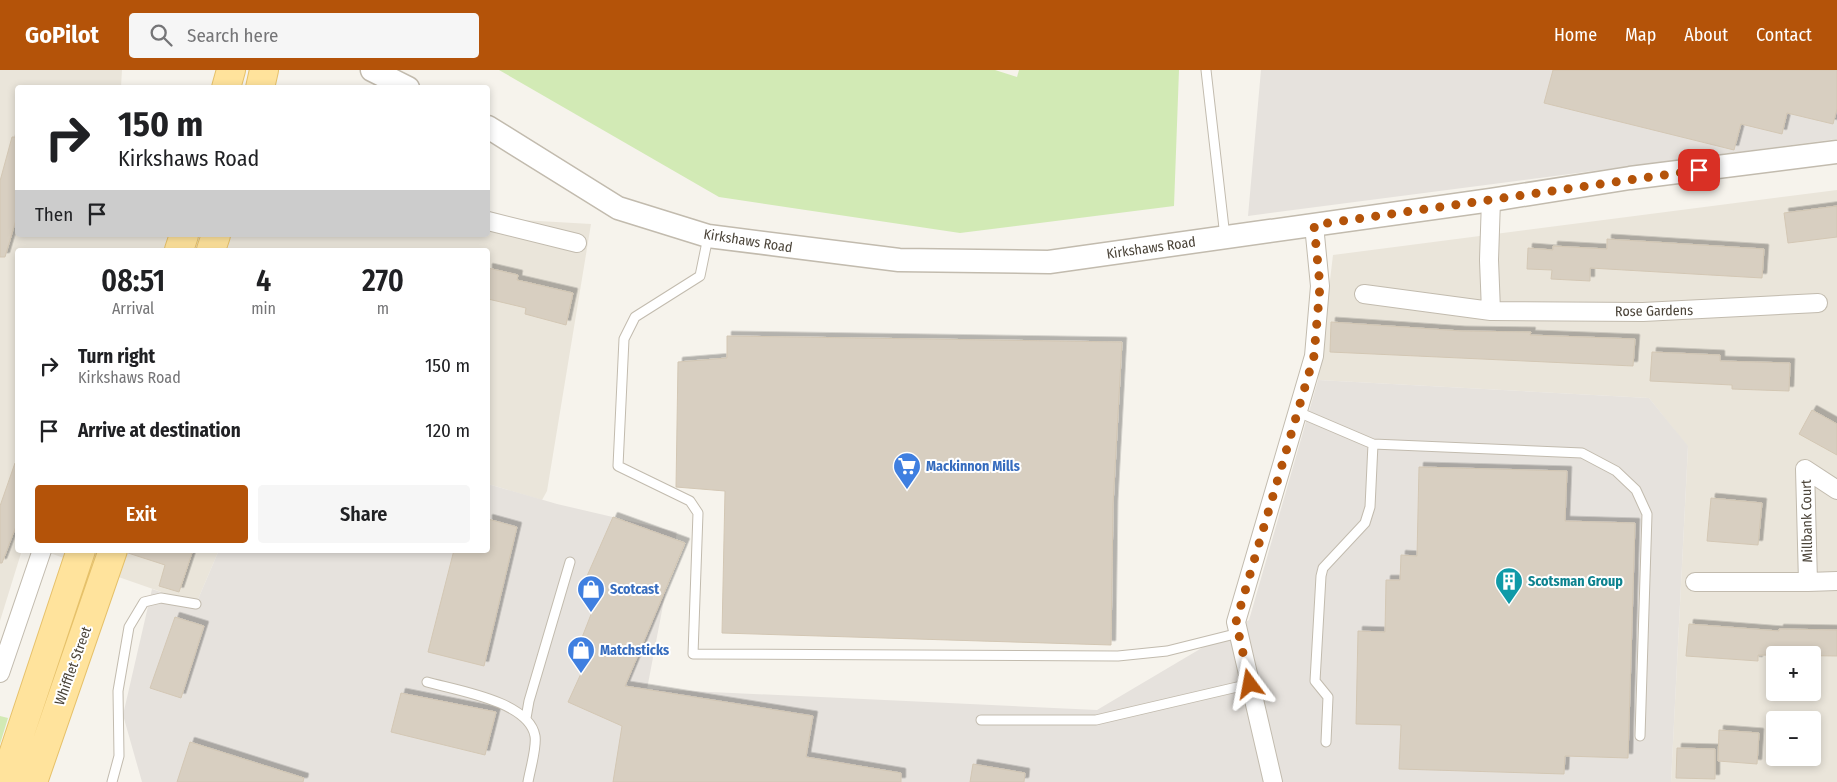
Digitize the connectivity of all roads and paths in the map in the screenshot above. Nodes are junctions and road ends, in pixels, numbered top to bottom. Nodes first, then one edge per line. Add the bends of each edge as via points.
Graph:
1 (230, 70) edge
2 (264, 70) edge
3 (372, 70) edge
4 (1206, 70) edge
5 (227, 85) edge
6 (261, 85) edge
7 (402, 85) edge
8 (490, 128) edge
9 (1837, 152) edge
10 (1491, 200) junction
11 (490, 221) edge
12 (1314, 225) junction
13 (708, 236) junction
14 (1226, 237) junction
15 (577, 243) dead end
16 (1364, 294) dead end
17 (1818, 303) dead end
18 (1491, 311) junction
19 (1298, 412) junction
20 (1374, 444) junction
21 (1837, 490) edge
22 (41, 553) edge
23 (80, 553) edge
24 (112, 553) edge
25 (570, 562) dead end
26 (1837, 581) edge
27 (1695, 582) dead end
28 (1808, 582) junction
29 (196, 604) dead end
30 (1239, 634) junction
31 (0, 673) edge
32 (426, 682) dead end
33 (1250, 684) junction
34 (526, 718) junction
35 (981, 720) dead end
36 (1640, 736) dead end
37 (1326, 742) dead end
38 (37, 771) edge
39 (4, 782) edge
40 (112, 782) edge
41 (528, 782) edge
42 (1273, 782) edge

1 - 5 main road
2 - 6 main road
3 - 7 street
4 - 14 lane
8 - 13 street, Kirkshaws Road via 618,208
9 - 10 street, Kirkshaws Road via 1630,178
10 - 12 street, Kirkshaws Road
10 - 18 street
11 - 15 street
12 - 14 street, Kirkshaws Road
12 - 19 street via 1320,286 1314,356
13 - 14 street, Kirkshaws Road via 899,260 1049,262
13 - 30 lane via 700,276 635,317 624,339 618,466 690,501 698,513 693,654 1118,656 1167,651
16 - 18 street, Rose Gardens
17 - 18 street, Rose Gardens via 1643,312
19 - 20 lane
19 - 30 street via 1236,622
20 - 36 lane via 1582,453 1616,471 1636,490 1648,514
20 - 37 lane via 1370,507 1365,524 1323,568 1321,576 1315,681 1328,697
21 - 28 street, Millbank Court via 1806,468
22 - 31 street
23 - 39 main road, Whifflet Street
24 - 38 main road, Whifflet Street
25 - 34 lane
26 - 28 street, Millbank Court
27 - 28 street, Millbank Court
29 - 40 lane via 161,598 144,602 129,626 118,692 120,756
30 - 33 street
32 - 34 lane via 484,698
33 - 35 lane via 1096,720
33 - 42 street
34 - 41 lane via 535,736

